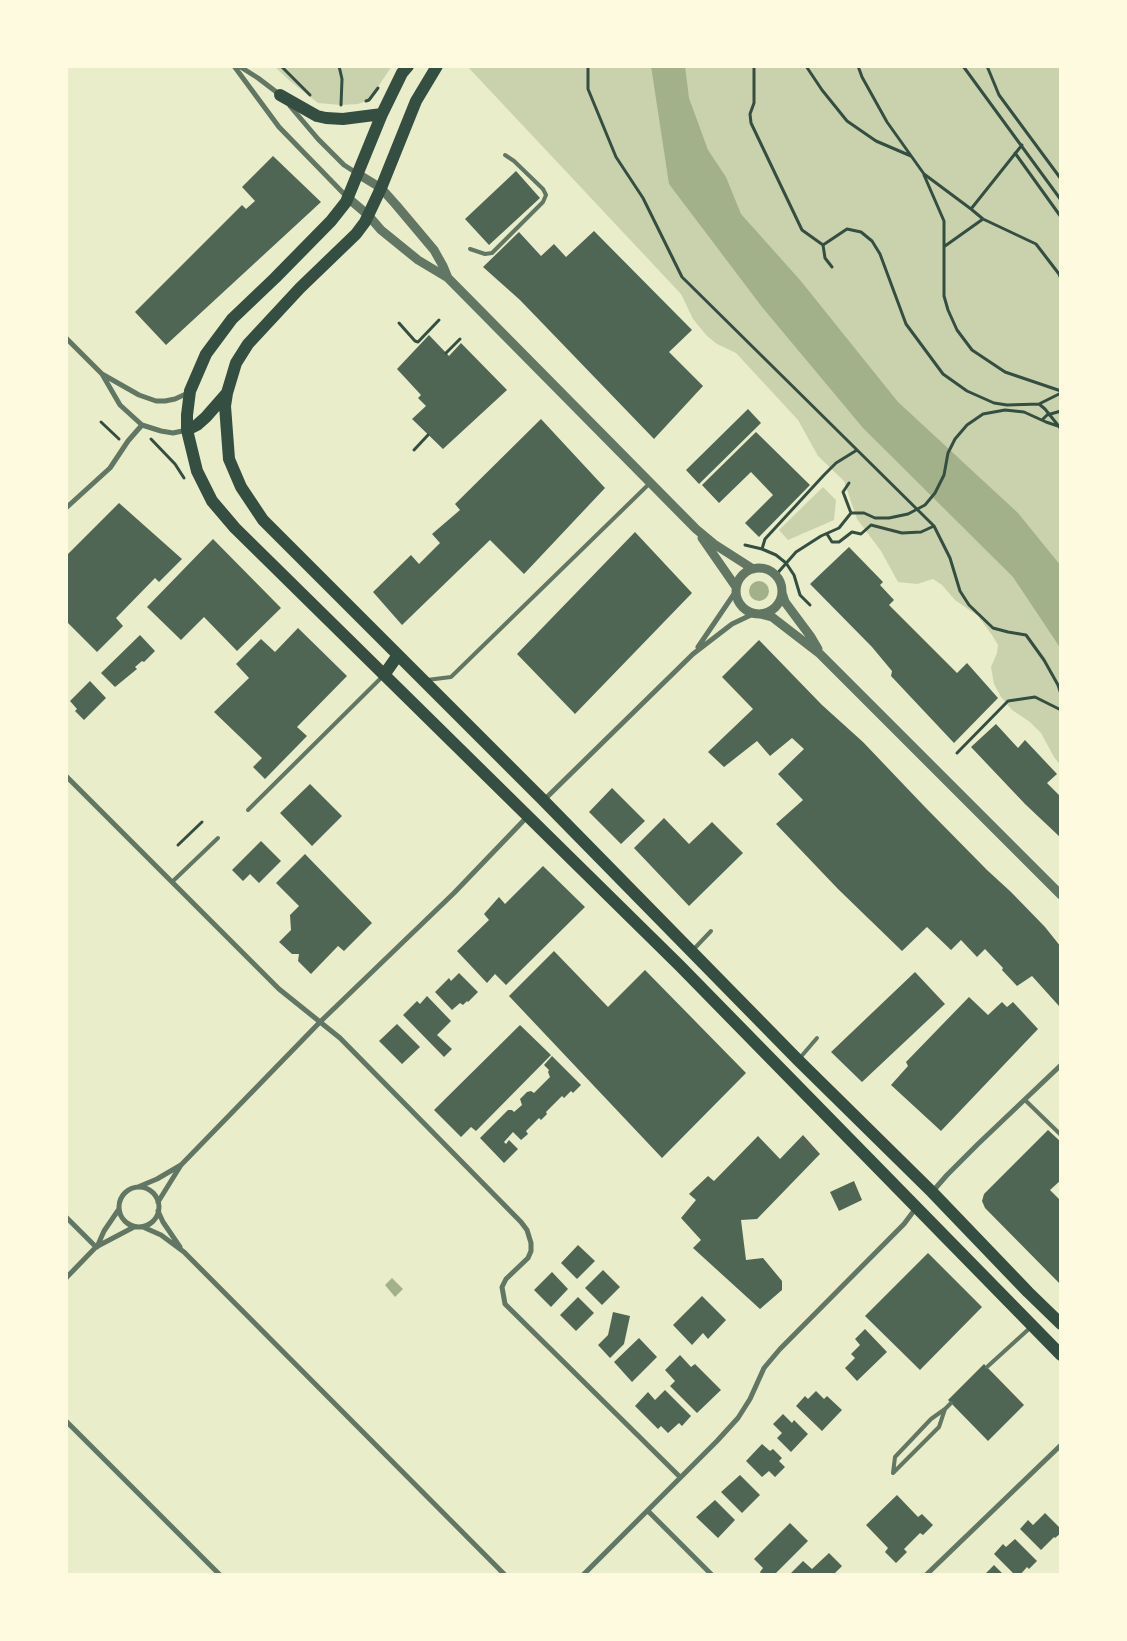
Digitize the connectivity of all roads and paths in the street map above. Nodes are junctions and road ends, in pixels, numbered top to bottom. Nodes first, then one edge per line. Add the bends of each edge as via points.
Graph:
1 (234, 66) edge
2 (238, 66) edge
3 (281, 66) edge
4 (339, 66) edge
5 (408, 66) edge
6 (437, 66) edge
7 (588, 66) edge
8 (754, 66) edge
9 (806, 66) edge
10 (858, 66) edge
11 (964, 66) edge
12 (987, 66) edge
13 (380, 85) dead end
14 (280, 95) junction
15 (314, 100) dead end
16 (363, 102) dead end
17 (349, 104) dead end
18 (334, 105) dead end
19 (341, 105) junction
20 (382, 114) junction
21 (1022, 145) junction
22 (1015, 153) junction
23 (505, 155) dead end
24 (911, 156) junction
25 (358, 174) junction
26 (924, 174) junction
27 (1061, 178) edge
28 (381, 188) junction
29 (348, 198) junction
30 (1061, 200) edge
31 (971, 209) junction
32 (368, 215) junction
33 (1061, 217) edge
34 (983, 220) junction
35 (823, 245) junction
36 (945, 246) junction
37 (470, 249) dead end
38 (832, 267) dead end
39 (448, 278) junction
40 (1061, 279) edge
41 (439, 320) dead end
42 (399, 323) dead end
43 (66, 338) edge
44 (460, 339) dead end
45 (446, 354) dead end
46 (102, 374) junction
47 (190, 391) junction
48 (227, 392) junction
49 (1061, 392) edge
50 (1039, 404) junction
51 (1061, 411) edge
52 (1042, 420) junction
53 (101, 422) dead end
54 (142, 425) junction
55 (1061, 427) edge
56 (187, 430) junction
57 (428, 434) dead end
58 (119, 440) dead end
59 (414, 450) dead end
60 (857, 450) junction
61 (185, 481) dead end
62 (651, 482) junction
63 (849, 483) dead end
64 (66, 508) edge
65 (851, 513) junction
66 (934, 526) junction
67 (696, 529) junction
68 (826, 534) junction
69 (744, 545) dead end
70 (762, 549) junction
71 (786, 563) junction
72 (753, 569) junction
73 (775, 576) junction
74 (736, 589) junction
75 (782, 592) junction
76 (810, 606) dead end
77 (757, 614) junction
78 (693, 654) junction
79 (820, 654) junction
80 (398, 655) junction
81 (384, 675) junction
82 (423, 680) junction
83 (1061, 694) edge
84 (1061, 710) edge
85 (957, 753) dead end
86 (66, 776) edge
87 (543, 800) junction
88 (248, 810) dead end
89 (526, 817) junction
90 (202, 822) dead end
91 (218, 838) dead end
92 (178, 845) dead end
93 (172, 882) junction
94 (1061, 895) edge
95 (711, 931) dead end
96 (692, 952) junction
97 (680, 966) junction
98 (320, 1022) junction
99 (817, 1038) dead end
100 (798, 1060) junction
101 (1061, 1066) edge
102 (785, 1072) junction
103 (1025, 1100) junction
104 (1061, 1135) edge
105 (181, 1165) junction
106 (138, 1187) junction
107 (932, 1192) junction
108 (158, 1202) junction
109 (917, 1207) junction
110 (119, 1210) junction
111 (158, 1211) junction
112 (66, 1217) edge
113 (134, 1227) junction
114 (143, 1227) junction
115 (96, 1247) junction
116 (184, 1252) junction
117 (66, 1278) edge
118 (1061, 1324) edge
119 (1032, 1326) junction
120 (1061, 1355) edge
121 (987, 1367) dead end
122 (951, 1403) dead end
123 (945, 1409) junction
124 (66, 1421) edge
125 (1061, 1445) edge
126 (680, 1477) junction
127 (648, 1511) junction
128 (220, 1575) edge
129 (506, 1575) edge
130 (584, 1575) edge
131 (712, 1575) edge
132 (926, 1575) edge

1 - 29 street via 279,127
2 - 14 street
3 - 15 path
4 - 19 path
5 - 20 highway
6 - 28 highway via 416,101
7 - 60 path via 588,89 616,157 643,198 682,277
8 - 35 path via 751,123 802,230
9 - 24 path via 846,121 876,141
10 - 24 path via 887,122
11 - 21 path
12 - 27 path via 999,95
13 - 16 path via 369,100
14 - 20 highway via 316,116 326,118
14 - 25 street via 318,139
17 - 19 path
18 - 19 path
20 - 25 highway
21 - 22 path
21 - 30 path
22 - 31 path
22 - 33 path
23 - 37 lane via 542,189 546,195 544,202 492,253
24 - 26 path
25 - 28 street
25 - 29 highway
26 - 31 path
26 - 36 path via 944,221
28 - 32 highway
28 - 39 street via 434,250
29 - 32 street
29 - 47 highway via 332,221 232,319 206,354
31 - 34 path
32 - 39 street via 418,260
32 - 48 highway via 356,234 248,344 236,364
34 - 36 path
34 - 40 path via 1036,244
35 - 38 path via 825,258
35 - 50 path via 847,229 861,232 880,254 906,324 943,374 967,391 994,403
36 - 49 path via 944,296 957,330 972,350 1005,372
39 - 62 street
41 - 42 path via 418,342
43 - 46 street
44 - 45 path
46 - 47 street via 156,401 175,399
46 - 54 street via 120,405
47 - 56 highway
48 - 56 highway via 206,418
48 - 80 highway via 229,458 241,487 263,520
49 - 50 path
50 - 55 path
51 - 52 path
52 - 55 path
52 - 65 path via 1024,412 1005,410 983,414 955,438 944,475 925,505 908,514 889,518
53 - 58 path
54 - 56 street via 161,431
54 - 61 path
54 - 64 street via 110,468
56 - 81 highway via 197,471 213,502 235,528
57 - 59 path
60 - 66 path
60 - 70 path via 836,463 765,539
62 - 67 street
62 - 82 lane via 451,676
63 - 65 path via 843,492
65 - 68 path via 839,528
66 - 68 path via 921,532 902,533 871,525 861,534 852,532 839,542 832,542
66 - 83 path via 950,558 960,591 969,605 993,628 1026,635 1044,660
67 - 72 street
67 - 74 street
68 - 71 path via 796,552
69 - 70 path
70 - 71 path
71 - 73 path
71 - 76 path via 794,575 800,595
72 - 73 street via 765,570
72 - 74 street via 742,576
73 - 75 street
74 - 77 street via 743,608
74 - 78 street
75 - 77 street via 772,610
75 - 79 street via 785,602
77 - 78 street via 732,624
77 - 79 street via 772,617
78 - 87 street
79 - 94 street
80 - 81 highway
80 - 82 highway
81 - 88 lane
81 - 89 highway
82 - 87 highway
84 - 85 path via 1034,697 1008,701
86 - 93 street
87 - 89 highway
87 - 96 highway
89 - 97 highway
89 - 98 street via 454,893
90 - 92 path
91 - 93 lane
93 - 98 street via 278,989
95 - 96 lane
96 - 97 highway
96 - 100 highway
97 - 102 highway
98 - 105 street
98 - 126 street via 340,1038 527,1230 531,1251 502,1287 505,1304
99 - 100 lane
100 - 102 highway
100 - 107 highway
101 - 103 street
102 - 109 highway
103 - 104 lane
103 - 107 street
105 - 106 street
105 - 108 street
106 - 108 street via 151,1191
106 - 110 street via 123,1194
107 - 109 highway
107 - 118 highway
108 - 111 street
109 - 119 highway
109 - 126 street via 780,1349 764,1368 738,1418
110 - 113 street via 124,1221
110 - 115 street
111 - 114 street via 151,1223
111 - 116 street
112 - 115 street
113 - 114 street
113 - 115 street
114 - 116 street via 161,1235
115 - 117 street
116 - 129 street
119 - 120 highway
119 - 121 lane
122 - 123 lane
123 - 123 lane via 939,1427 893,1473 895,1457
124 - 128 street
125 - 132 street
126 - 127 street
127 - 130 street
127 - 131 street

